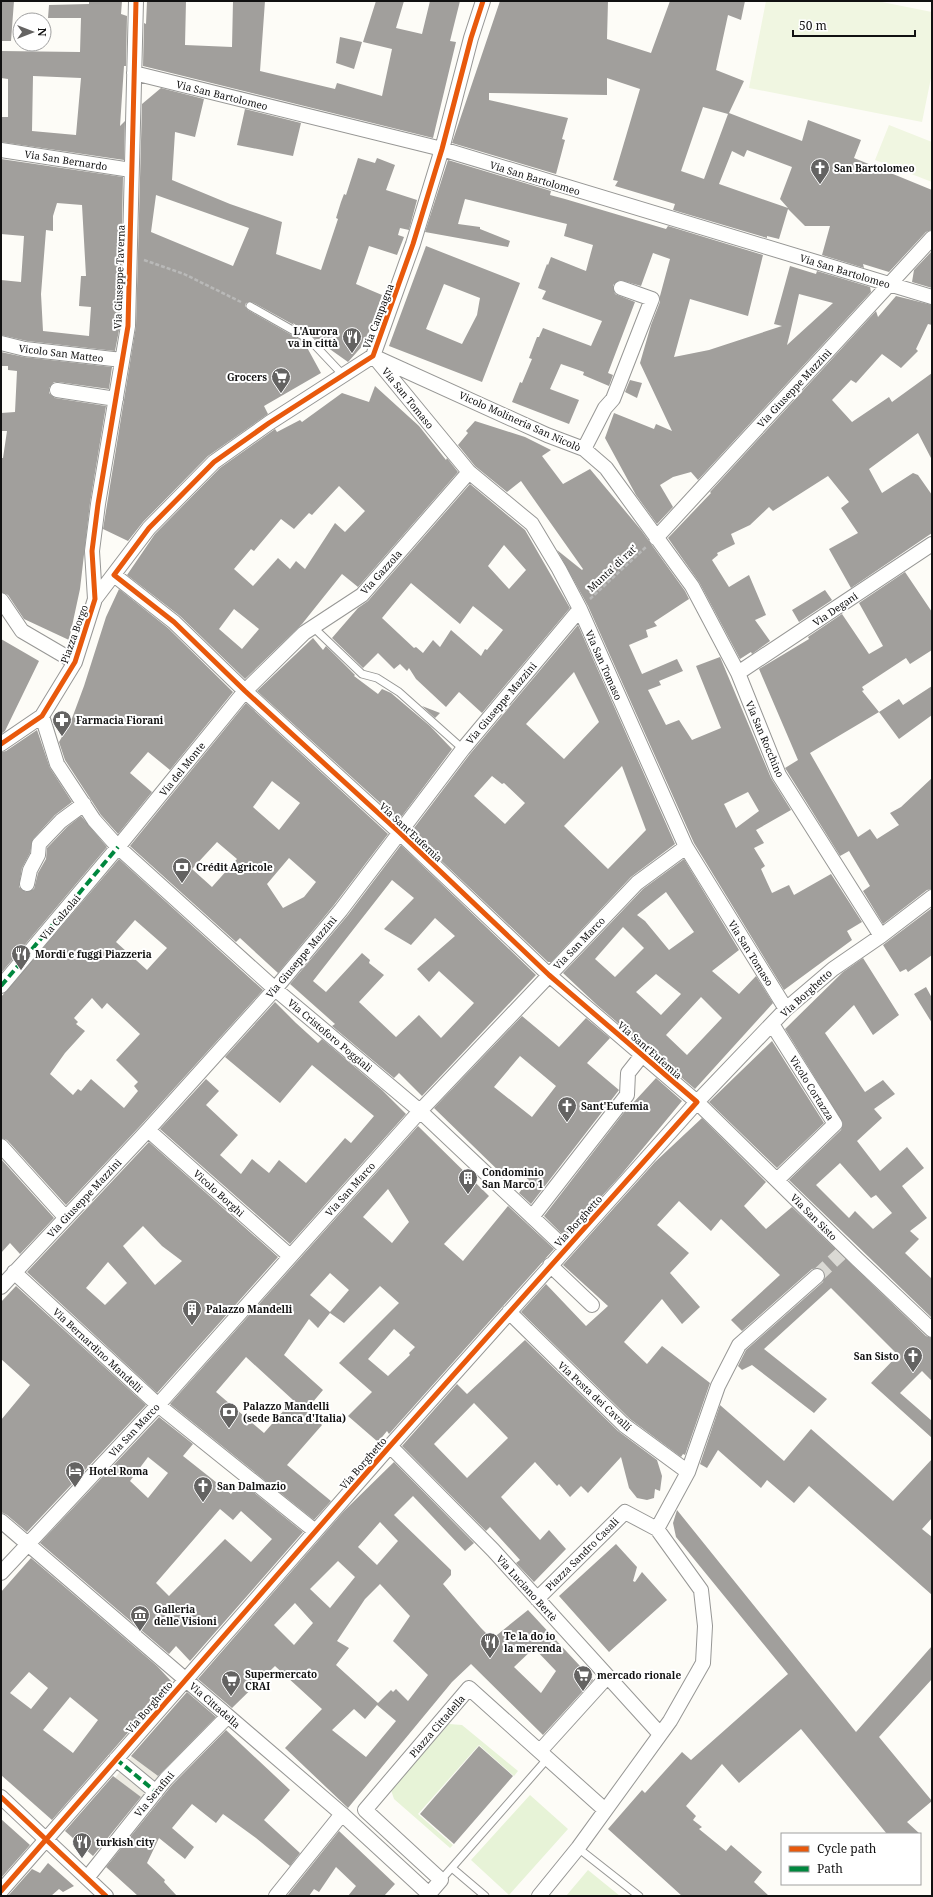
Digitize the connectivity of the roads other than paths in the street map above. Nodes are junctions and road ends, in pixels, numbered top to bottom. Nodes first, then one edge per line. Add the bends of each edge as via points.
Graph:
1 (136, 1) edge
2 (483, 1) edge
3 (134, 73) junction
4 (442, 149) junction
5 (1, 150) edge
6 (131, 170) junction
7 (932, 238) edge
8 (889, 285) junction
9 (621, 288) dead end
10 (932, 297) edge
11 (250, 306) road end
12 (1, 343) edge
13 (373, 356) junction
14 (122, 360) junction
15 (343, 375) junction
16 (57, 390) dead end
17 (116, 399) junction
18 (584, 449) junction
19 (469, 472) junction
20 (656, 538) junction
21 (932, 544) edge
22 (92, 552) joint
23 (114, 575) junction
24 (96, 599) junction
25 (1, 600) edge
26 (580, 609) junction
27 (313, 627) junction
28 (75, 662) junction
29 (738, 673) junction
30 (245, 691) junction
31 (42, 716) junction
32 (1, 744) edge
33 (463, 749) junction
34 (84, 804) junction
35 (398, 832) junction
36 (118, 847) junction
37 (686, 847) junction
38 (27, 884) dead end
39 (932, 897) edge
40 (881, 936) junction
41 (549, 975) junction
42 (3, 981) edge
43 (275, 989) junction
44 (786, 1009) junction
45 (772, 1024) junction
46 (643, 1054) junction
47 (697, 1102) junction
48 (420, 1110) junction
49 (148, 1130) junction
50 (1, 1146) edge
51 (777, 1180) junction
52 (65, 1217) junction
53 (532, 1217) junction
54 (565, 1248) junction
55 (290, 1256) junction
56 (550, 1265) junction
57 (14, 1272) junction
58 (817, 1276) tunnel mouth
59 (1, 1287) edge
60 (592, 1305) dead end
61 (509, 1312) junction
62 (932, 1330) edge
63 (158, 1405) junction
64 (390, 1446) junction
65 (688, 1472) junction
66 (1, 1521) edge
67 (657, 1529) junction
68 (315, 1531) junction
69 (28, 1544) junction
70 (1, 1573) edge
71 (537, 1599) junction
72 (607, 1677) junction
73 (185, 1679) junction
74 (228, 1716) junction
75 (660, 1734) junction
76 (544, 1755) junction
77 (116, 1759) junction
78 (156, 1792) junction
79 (1, 1797) edge
80 (605, 1810) junction
81 (342, 1814) junction
82 (45, 1839) junction
83 (578, 1848) junction
84 (452, 1868) junction
85 (87, 1878) junction
86 (441, 1880) junction
87 (1, 1891) edge
88 (430, 1895) edge
89 (106, 1896) edge
90 (276, 1896) edge
91 (485, 1896) edge
92 (539, 1896) edge
93 (639, 1896) edge

1 - 3 street, Via Giuseppe Taverna
2 - 4 street, Via Campagna
3 - 4 street, Via San Bartolomeo
3 - 6 street, Via Giuseppe Taverna
4 - 8 street, Via San Bartolomeo
4 - 13 street, Via Campagna via 398,288
5 - 6 street, Via San Bernardo
6 - 14 street, Via Giuseppe Taverna via 128,326
7 - 8 street, Via Giuseppe Mazzini
8 - 10 street, Via San Bartolomeo
8 - 20 street, Via Giuseppe Mazzini
9 - 18 street via 652,299 614,399 605,408
11 - 15 lane via 310,340
12 - 14 street, Vicolo San Matteo via 25,349
13 - 15 street, Via Campagna
13 - 18 street, Vicolo Molineria San Nicolò via 547,435
13 - 19 street, Via San Tomaso
14 - 17 street, Via Giuseppe Taverna
15 - 23 street, Via Campagna via 214,462 149,528
16 - 17 street
17 - 22 street, Via Giuseppe Taverna
18 - 20 street, Vicolo Molineria San Nicolò via 606,468
19 - 26 street, Via San Tomaso via 532,524
19 - 27 street, Via Gazzola via 362,595
20 - 29 street, Via San Rocchino via 692,586
21 - 29 street, Via Degani
22 - 24 street, Piazza Borgo
23 - 24 street, Piazza Borgo
23 - 30 street, Via Sant'Eufemia via 174,622
24 - 28 street, Piazza Borgo
25 - 28 street via 22,631
26 - 33 street, Via Giuseppe Mazzini
26 - 37 street, Via San Tomaso
27 - 30 street, Via Gazzola via 304,632
27 - 33 lane via 362,674 377,678 398,692
28 - 31 street, Piazza Borgo
29 - 40 street, Via San Rocchino via 779,775
30 - 35 street, Via Sant'Eufemia
30 - 36 street, Via del Monte
31 - 32 street
31 - 34 street, Via Cristoforo Poggiali via 57,764
33 - 35 street, Via Giuseppe Mazzini
34 - 36 street, Via Cristoforo Poggiali via 94,820
34 - 38 street via 61,821 39,844 38,855 30,870
35 - 41 street, Via Sant'Eufemia
35 - 43 street, Via Giuseppe Mazzini via 341,910
36 - 42 street, Via Calzolai
36 - 43 street, Via Cristoforo Poggiali
37 - 41 street, Via San Marco via 637,884
37 - 44 street, Via San Tomaso
39 - 40 street, Via Borghetto
40 - 44 street, Via Borghetto via 833,969
41 - 46 street, Via Sant'Eufemia
41 - 48 street, Via San Marco
43 - 48 street, Via Cristoforo Poggiali
43 - 49 street, Via Giuseppe Mazzini
44 - 45 street, Via Borghetto
45 - 47 street, Via Borghetto
45 - 51 street, Vicolo Cortazza via 835,1124
46 - 47 street, Via Sant'Eufemia
46 - 53 street via 628,1072 627,1095
47 - 51 street, Via San Sisto
47 - 54 street, Via Borghetto
48 - 53 street, Via Cristoforo Poggiali
48 - 55 street, Via San Marco
49 - 52 street, Via Giuseppe Mazzini
49 - 55 street, Vicolo Borghi
50 - 52 street
51 - 62 street, Via San Sisto
52 - 57 street, Via Giuseppe Mazzini
53 - 54 street, Via Cristoforo Poggiali
54 - 56 street, Via Borghetto
55 - 63 street, Via San Marco
56 - 60 street
56 - 61 street, Via Borghetto
57 - 59 street, Via Giuseppe Mazzini
57 - 63 street, Via Bernardino Mandelli
58 - 65 street via 739,1345 718,1386
61 - 64 street, Via Borghetto
61 - 65 street, Via Posta dei Cavalli via 624,1425
63 - 68 street, Via Bernardino Mandelli
63 - 69 street, Via San Marco
64 - 68 street, Via Borghetto
64 - 71 street, Via Luciano Bertè via 493,1550
65 - 67 street
66 - 69 street, Via Cittadella
67 - 71 street, Piazza Sandro Casali via 625,1512
67 - 75 street, Piazza Sandro Casali via 701,1590 705,1626 703,1663 670,1722
68 - 73 street, Via Borghetto
69 - 70 street, Via San Marco
69 - 73 street, Via Cittadella
71 - 72 street, Via Luciano Bertè
72 - 75 street, Via Luciano Bertè
72 - 76 street
73 - 74 street, Via Cittadella
73 - 77 street, Via Borghetto
74 - 78 street, Via Serafini
74 - 81 street, Via Cittadella
75 - 80 street
76 - 80 street, Piazza Cittadella
76 - 84 lane
76 - 86 street, Piazza Cittadella via 469,1688 365,1810
77 - 78 street
77 - 82 street, Via Borghetto
78 - 85 street, Via Serafini
79 - 82 street
80 - 83 street
81 - 88 street, Via Cittadella
81 - 90 street
82 - 85 street
82 - 87 street, Via Borghetto
83 - 92 street
83 - 93 lane
84 - 86 lane
84 - 91 lane
85 - 89 street
86 - 88 street

